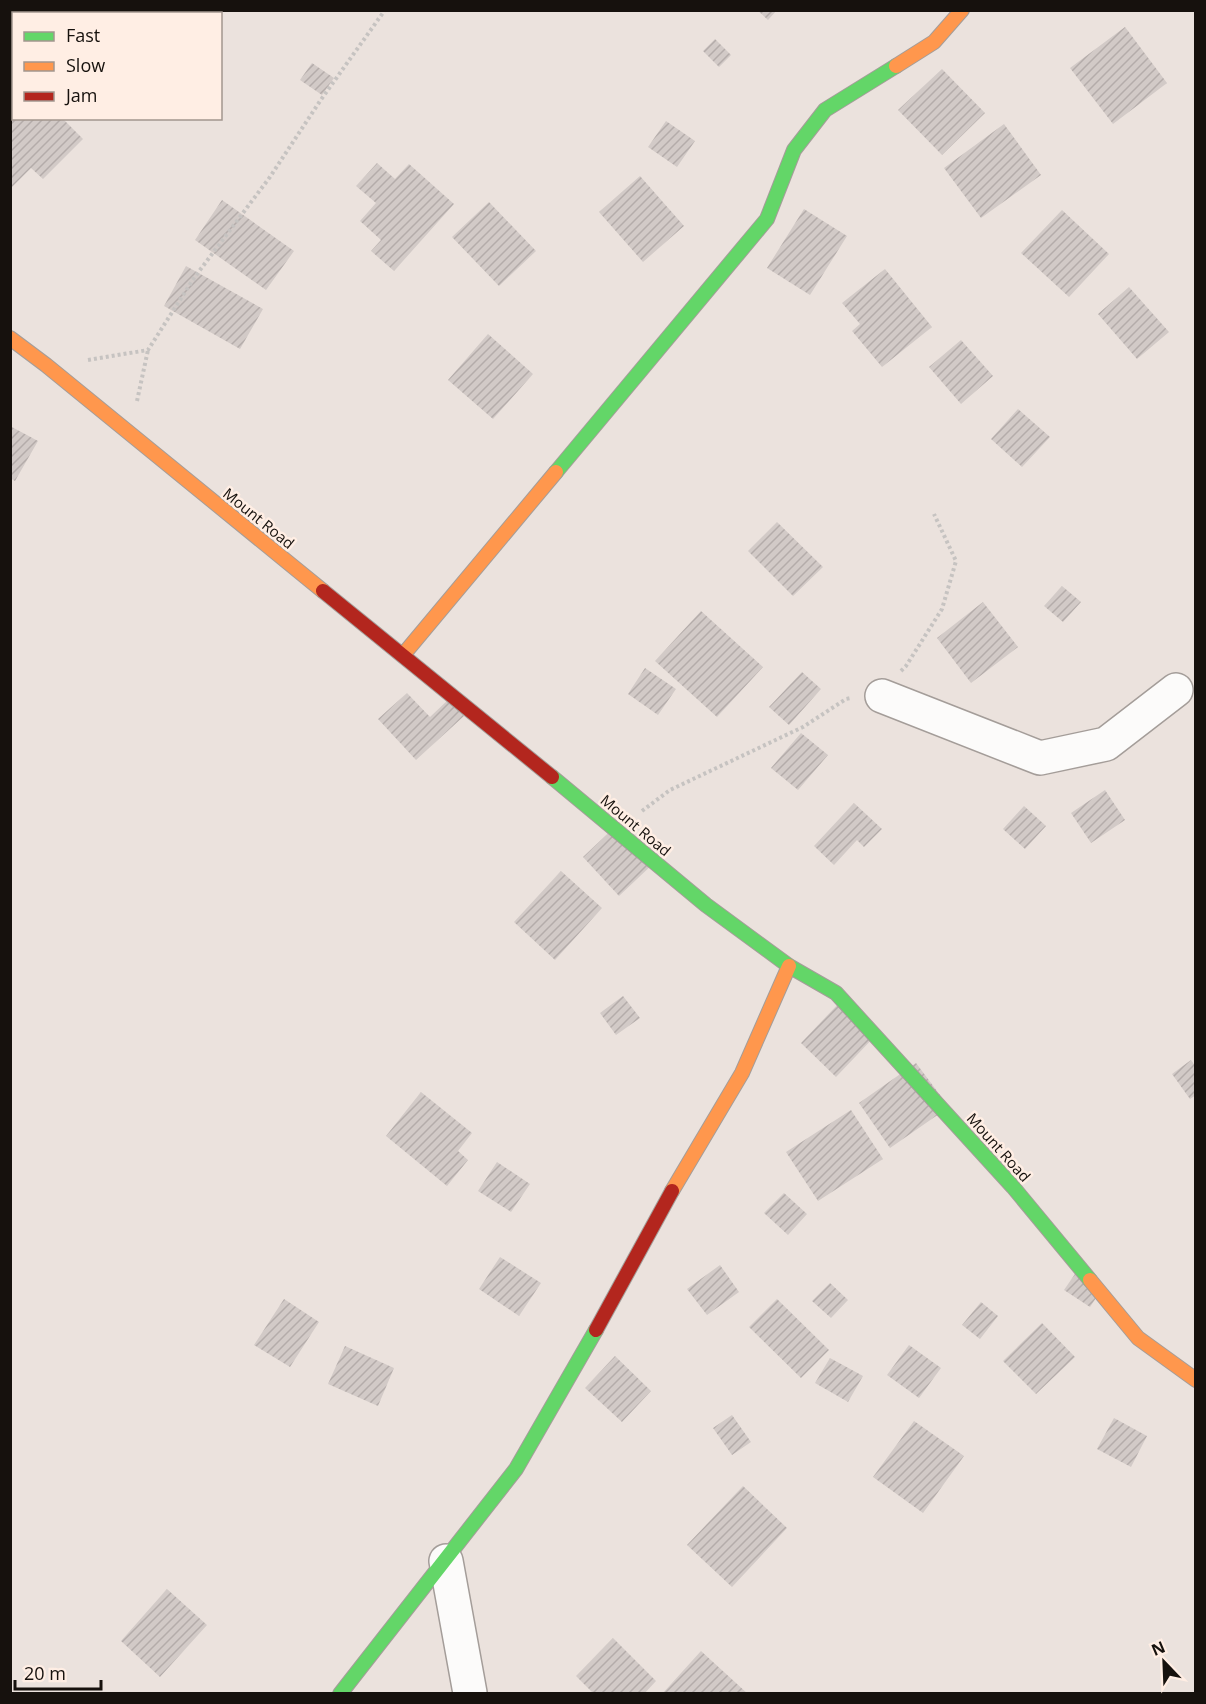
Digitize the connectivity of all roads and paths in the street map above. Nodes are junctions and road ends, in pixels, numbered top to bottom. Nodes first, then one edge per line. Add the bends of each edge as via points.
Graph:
1 (385, 10) edge
2 (962, 10) edge
3 (10, 338) edge
4 (148, 350) junction
5 (46, 365) junction
6 (130, 433) junction
7 (934, 514) dead end
8 (403, 655) junction
9 (1176, 690) dead end
10 (882, 696) junction
11 (617, 830) junction
12 (789, 966) junction
13 (1196, 1380) edge
14 (446, 1561) junction
15 (470, 1693) edge
16 (340, 1694) edge

1 - 4 path via 270,177 194,278
2 - 8 street via 934,42 825,110 794,150 767,219
3 - 5 street, Mount Road
4 - 5 path
4 - 6 path
5 - 6 street, Mount Road
6 - 8 street, Mount Road
7 - 10 path via 956,561 942,609
8 - 11 street, Mount Road
9 - 10 street via 1106,744 1040,758
10 - 11 path via 846,699 803,727 670,790
11 - 12 street, Mount Road via 706,905
12 - 13 street, Mount Road via 836,993 1013,1187 1138,1338
12 - 14 street via 742,1073 688,1162 596,1333 516,1469
14 - 15 street
14 - 16 street

